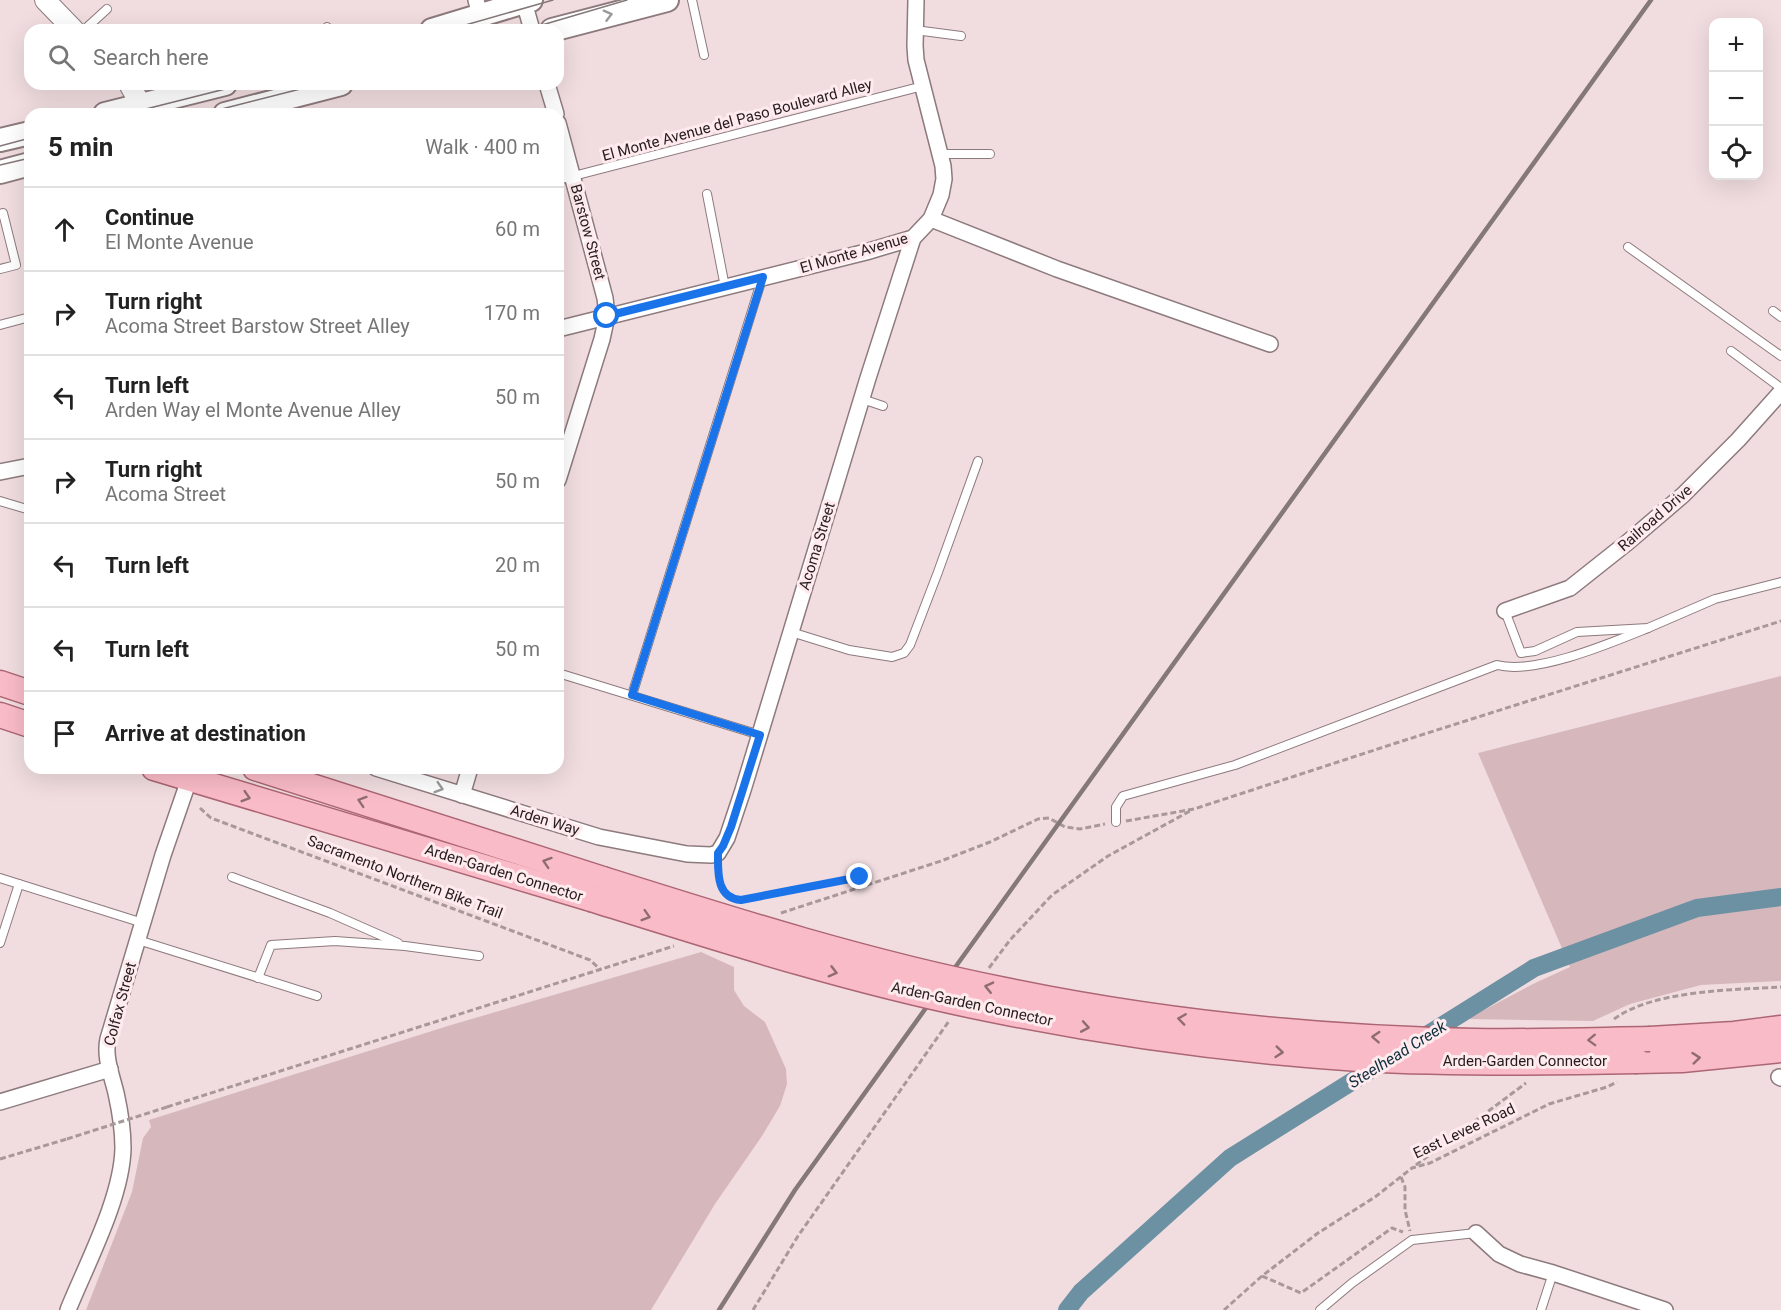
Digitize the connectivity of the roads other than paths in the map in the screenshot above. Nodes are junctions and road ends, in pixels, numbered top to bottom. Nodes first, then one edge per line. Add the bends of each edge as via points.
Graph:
1 (45, 0) edge
2 (667, 0) edge
3 (692, 0) edge
4 (916, 0) edge
5 (528, 1) edge
6 (107, 9) dead end
7 (481, 15) edge
8 (68, 24) edge
9 (91, 24) edge
10 (452, 24) edge
11 (531, 24) edge
12 (564, 27) edge
13 (915, 30) junction
14 (962, 36) dead end
15 (704, 55) dead end
16 (923, 86) junction
17 (132, 90) edge
18 (205, 90) edge
19 (226, 90) edge
20 (318, 90) edge
21 (549, 90) edge
22 (141, 108) edge
23 (145, 108) edge
24 (230, 108) edge
25 (250, 108) edge
26 (553, 108) edge
27 (24, 134) edge
28 (0, 140) edge
29 (940, 154) junction
30 (990, 154) dead end
31 (24, 166) edge
32 (0, 172) edge
33 (565, 179) edge
34 (707, 194) dead end
35 (0, 214) edge
36 (931, 219) junction
37 (913, 238) junction
38 (1628, 247) dead end
39 (0, 268) edge
40 (763, 277) junction
41 (725, 287) junction
42 (1773, 311) dead end
43 (607, 316) junction
44 (1781, 317) edge
45 (24, 319) edge
46 (0, 325) edge
47 (564, 327) edge
48 (1270, 344) dead end
49 (1731, 351) dead end
50 (1781, 356) edge
51 (1781, 390) edge
52 (862, 399) junction
53 (883, 406) dead end
54 (564, 461) edge
55 (978, 461) dead end
56 (24, 467) edge
57 (0, 471) edge
58 (0, 501) edge
59 (24, 508) edge
60 (1781, 582) edge
61 (1505, 611) joint
62 (1648, 628) junction
63 (791, 632) junction
64 (564, 675) edge
65 (0, 683) edge
66 (24, 691) edge
67 (632, 695) junction
68 (0, 715) edge
69 (24, 723) edge
70 (760, 735) junction
71 (191, 774) edge
72 (194, 774) edge
73 (272, 774) edge
74 (395, 774) edge
75 (468, 774) edge
76 (462, 795) junction
77 (1116, 822) dead end
78 (718, 853) joint
79 (232, 877) dead end
80 (0, 878) edge
81 (19, 884) junction
82 (597, 889) junction
83 (142, 923) junction
84 (138, 940) junction
85 (0, 943) edge
86 (405, 946) junction
87 (479, 956) dead end
88 (258, 978) junction
89 (317, 996) dead end
90 (1781, 1028) edge
91 (1781, 1050) edge
92 (110, 1069) junction
93 (0, 1102) edge
94 (1476, 1233) joint
95 (1553, 1273) junction
96 (68, 1310) edge
97 (1320, 1310) edge
98 (1541, 1310) edge
99 (1665, 1310) edge

1 - 8 street
12 -> 2 main road
3 - 15 lane
4 - 13 street
5 - 7 main road
5 - 11 street
6 - 9 lane
7 - 10 main road
13 - 14 lane
13 - 16 street via 916,60
16 - 29 street
16 - 33 lane, El Monte Avenue del Paso Boulevard Alley
17 - 22 street
18 - 23 main road
19 - 24 street
20 - 25 main road
21 - 26 street
27 - 28 main road
29 - 30 lane
29 - 36 street via 944,179
31 - 32 main road
33 - 43 street, Barstow Street via 605,298
34 - 41 lane
35 - 39 lane via 3,213 16,265
36 - 37 street, El Monte Avenue
36 - 48 street via 1057,269
37 - 40 street, El Monte Avenue
37 - 52 street, Acoma Street
38 - 50 lane
40 - 41 street, El Monte Avenue
40 - 67 lane
41 - 43 street, El Monte Avenue
42 - 44 lane
43 - 47 street, El Monte Avenue
43 - 54 street, Barstow Street
45 - 46 lane
49 - 51 lane
51 - 61 street, Railroad Drive via 1683,495 1595,569 1570,588
52 - 53 lane
52 - 63 street, Acoma Street
55 - 63 lane via 910,645 903,653 892,657 849,650
56 - 57 street
58 - 59 lane
60 - 62 lane via 1715,599
61 - 62 lane via 1521,653 1535,651 1577,632
62 - 77 lane via 1558,660 1529,666 1497,665 1235,765 1123,796 1116,807
63 - 70 street, Acoma Street
64 - 67 lane
65 - 66 main road
67 - 70 lane
68 - 69 main road
70 - 78 street, Acoma Street via 731,827
71 - 83 street, Colfax Street
72 -> 82 main road, Arden-Garden Connector
82 -> 73 main road, Arden-Garden Connector
74 -> 76 street, Arden Way
75 - 76 street
76 - 78 street, Arden Way via 623,843 687,854
79 - 86 lane
80 - 81 lane
81 - 83 lane
81 - 85 lane
90 -> 82 main road, Arden-Garden Connector, bridge via 1650,1039 1552,1041 1394,1038 1257,1028 1122,1011 1005,990
82 -> 91 main road, Arden-Garden Connector, bridge via 768,953 873,983 1110,1031 1360,1059 1478,1063 1682,1060
83 - 84 street, Colfax Street
84 - 88 lane
84 - 92 street, Colfax Street via 108,1039
86 - 87 lane
86 - 88 lane via 335,941 271,945
88 - 89 lane
92 - 93 street
92 - 96 street, Colfax Street via 121,1122 121,1166 114,1197
94 - 95 street via 1508,1260
94 - 97 lane via 1412,1240
95 - 98 lane
95 - 99 street

